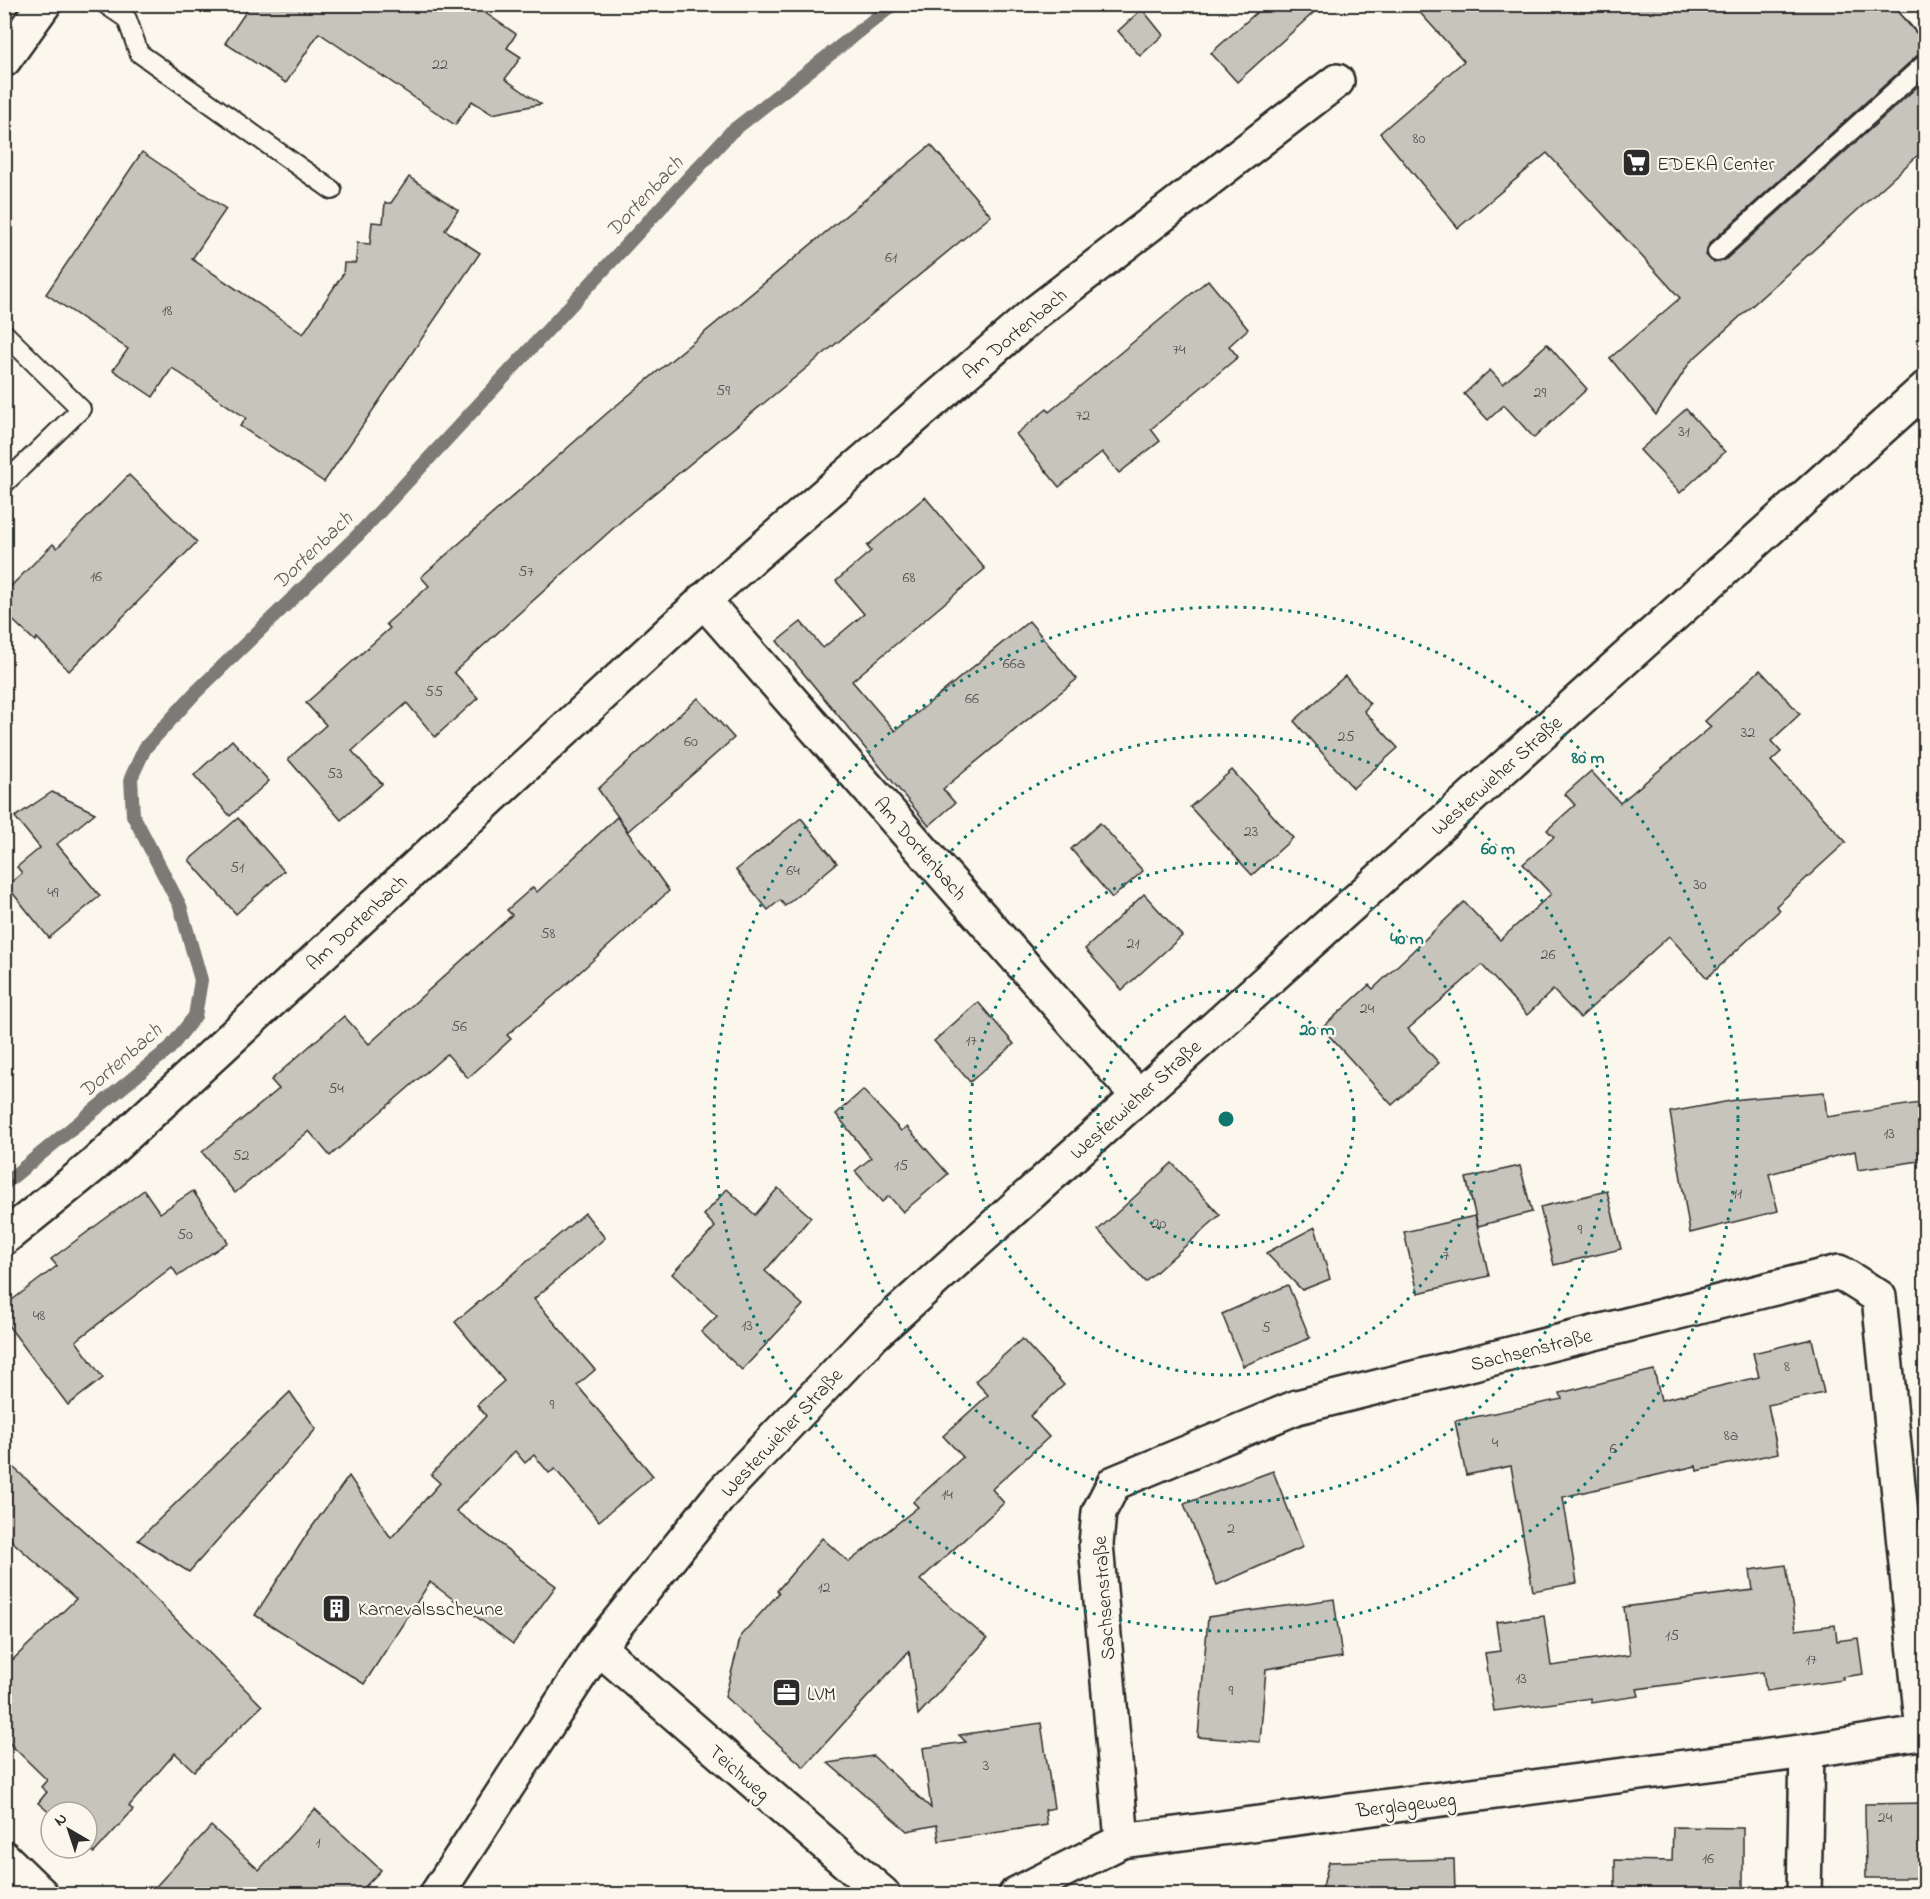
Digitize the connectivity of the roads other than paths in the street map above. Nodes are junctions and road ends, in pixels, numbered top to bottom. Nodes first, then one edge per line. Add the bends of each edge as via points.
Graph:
1 (44, 4) edge
2 (105, 4) edge
3 (1905, 4) edge
4 (1926, 28) edge
5 (4, 60) edge
6 (1926, 63) edge
7 (1337, 81) dead end
8 (332, 190) dead end
9 (1718, 252) dead end
10 (4, 333) edge
11 (1926, 388) edge
12 (4, 484) edge
13 (703, 600) junction
14 (1138, 1096) junction
15 (4, 1238) edge
16 (598, 1647) junction
17 (1924, 1732) edge
18 (1808, 1751) junction
19 (1122, 1841) junction
20 (4, 1858) edge
21 (41, 1894) edge
22 (437, 1894) edge
23 (883, 1894) edge
24 (1016, 1894) edge
25 (1804, 1894) edge

1 - 5 street
2 - 8 lane via 127,20 139,53
3 - 4 lane
6 - 9 lane
7 - 13 street, Am Dortenbach via 1036,312
10 - 12 lane via 81,409
11 - 14 street, Westerwieher Straße
13 - 14 street, Am Dortenbach
13 - 15 street, Am Dortenbach via 94,1165
14 - 16 street, Westerwieher Straße via 871,1337 723,1492
16 - 22 street, Westerwieher Straße
16 - 23 street, Teichweg
17 - 18 street, Berglageweg
17 - 19 street, Sachsenstraße via 1879,1297 1839,1272 1297,1407 1114,1483 1099,1512 1096,1544
18 - 19 street, Berglageweg
18 - 25 street
19 - 24 street, Berglageweg
20 - 21 street

